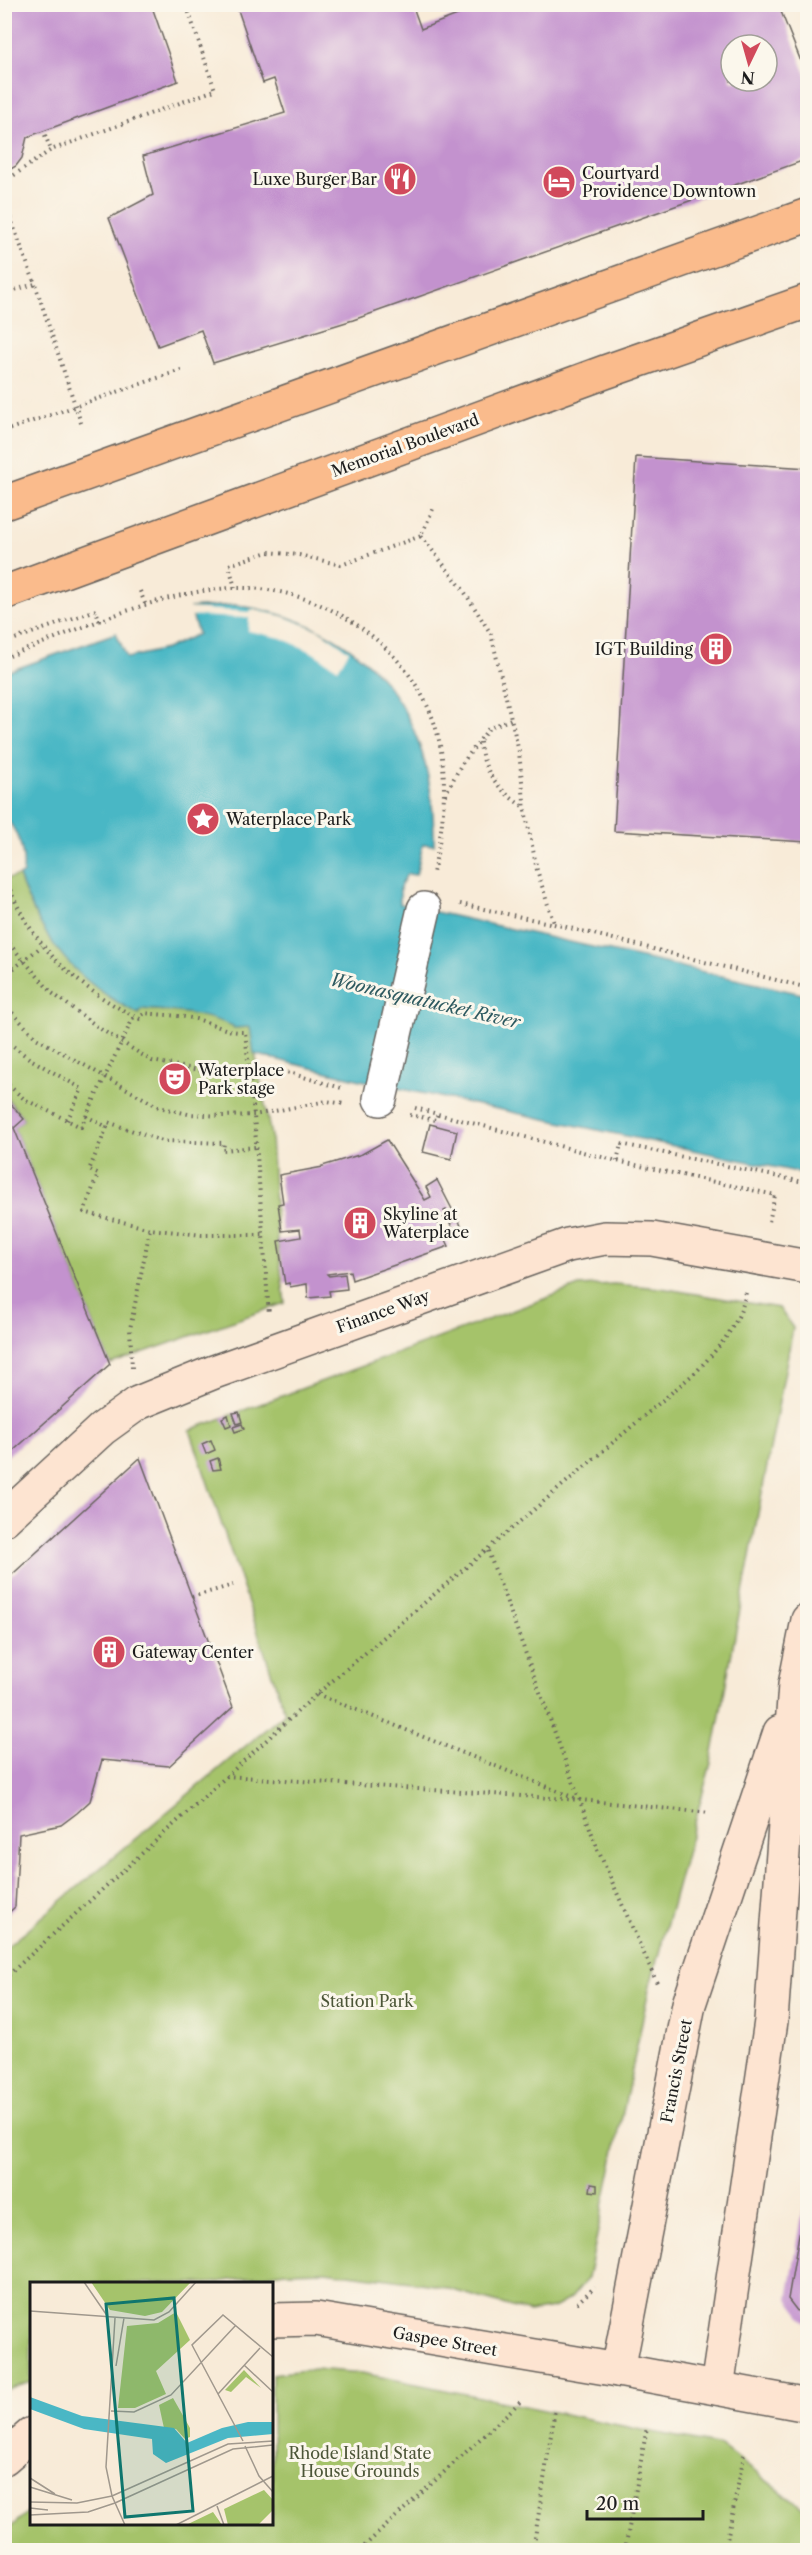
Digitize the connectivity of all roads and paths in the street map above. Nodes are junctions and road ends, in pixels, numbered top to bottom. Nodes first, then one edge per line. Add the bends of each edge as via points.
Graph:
1 (186, 4) edge
2 (45, 135) dead end
3 (51, 150) junction
4 (4, 182) edge
5 (4, 209) edge
6 (807, 215) edge
7 (34, 284) junction
8 (4, 293) edge
9 (807, 301) edge
10 (184, 369) dead end
11 (75, 406) junction
12 (82, 426) dead end
13 (4, 431) edge
14 (4, 503) edge
15 (433, 509) dead end
16 (422, 536) junction
17 (236, 588) junction
18 (140, 591) dead end
19 (4, 593) edge
20 (146, 606) junction
21 (100, 622) junction
22 (4, 643) edge
23 (4, 658) edge
24 (512, 719) junction
25 (480, 741) junction
26 (444, 796) junction
27 (525, 807) junction
28 (4, 873) edge
29 (425, 903) junction
30 (554, 924) junction
31 (4, 933) edge
32 (42, 946) junction
33 (24, 960) junction
34 (4, 976) edge
35 (807, 988) edge
36 (4, 1004) edge
37 (134, 1016) junction
38 (4, 1039) edge
39 (122, 1042) junction
40 (250, 1071) junction
41 (105, 1077) junction
42 (4, 1081) edge
43 (377, 1106) junction
44 (438, 1114) junction
45 (254, 1115) junction
46 (86, 1116) junction
47 (67, 1120) junction
48 (106, 1126) junction
49 (256, 1147) junction
50 (616, 1161) junction
51 (807, 1183) edge
52 (150, 1229) junction
53 (767, 1230) dead end
54 (263, 1235) junction
55 (807, 1267) edge
56 (747, 1289) dead end
57 (269, 1319) dead end
58 (132, 1369) dead end
59 (4, 1519) edge
60 (488, 1551) junction
61 (233, 1586) dead end
62 (192, 1597) dead end
63 (807, 1620) edge
64 (795, 1685) junction
65 (317, 1694) junction
66 (225, 1776) junction
67 (581, 1800) junction
68 (710, 1813) dead end
69 (4, 1978) edge
70 (659, 1989) dead end
71 (595, 2287) dead end
72 (577, 2303) dead end
73 (273, 2320) edge
74 (618, 2370) junction
75 (717, 2388) junction
76 (521, 2401) dead end
77 (806, 2407) edge
78 (555, 2409) dead end
79 (647, 2427) dead end
80 (30, 2436) edge
81 (744, 2455) dead end
82 (4, 2458) edge
83 (360, 2550) edge
84 (533, 2550) edge
85 (625, 2550) edge
86 (725, 2550) edge

1 - 3 path via 215,90
2 - 3 path
3 - 4 path
5 - 7 path
6 - 14 main road
7 - 8 path
7 - 11 path
9 - 19 main road, Memorial Boulevard
10 - 11 path
11 - 12 path
11 - 13 path
15 - 16 path
16 - 17 path via 341,565 268,552 229,565
16 - 24 path via 491,634
17 - 20 path via 188,593
17 - 26 path via 283,592 323,606 362,627 391,653 418,691 434,725 443,764
18 - 20 path
20 - 21 path
21 - 22 path via 96,610
21 - 23 path
24 - 25 path via 489,728
24 - 27 path
25 - 26 path
25 - 27 path via 488,772 506,794
26 - 29 path via 442,834
27 - 30 path via 537,870
28 - 32 path via 11,893
29 - 30 path
29 - 43 street
30 - 35 path
31 - 33 path
32 - 33 path
32 - 37 path via 101,999
33 - 34 path
33 - 39 path via 52,993
36 - 41 path via 36,1038
37 - 39 path
37 - 40 path via 140,1020 144,1013 186,1018 233,1033 245,1032
38 - 47 path via 82,1089
39 - 40 path via 152,1061 219,1074
39 - 41 path
40 - 43 path via 272,1068
40 - 45 path
41 - 45 path via 159,1107 188,1114
41 - 46 path
42 - 47 path via 24,1099
43 - 44 path
43 - 44 path via 436,1120
43 - 45 path via 327,1101
44 - 50 path
45 - 49 path
46 - 47 path via 81,1127
46 - 48 path
48 - 49 path via 108,1122 162,1140 224,1143 224,1150
48 - 52 path via 89,1170 98,1174 84,1212
49 - 54 path
50 - 51 path via 621,1144
50 - 53 path via 775,1195
52 - 54 path via 202,1235
52 - 58 path via 130,1329
54 - 57 path
55 - 59 main road, Finance Way via 652,1239 621,1237 579,1242 214,1371 138,1403 102,1429
56 - 60 path via 742,1312 731,1331 697,1371
60 - 65 path
60 - 67 path
61 - 62 path
63 - 64 main road, Francis Street
64 - 74 main road, Francis Street via 689,2004
64 - 75 main road, Francis Street via 771,2021
65 - 66 path
65 - 67 path
66 - 67 path
66 - 69 path
67 - 68 path
67 - 70 path via 598,1850
71 - 72 path
73 - 74 main road, Gaspee Street via 316,2319
74 - 75 main road
75 - 77 main road
76 - 83 path
78 - 84 path
79 - 85 path
80 - 82 main road
81 - 86 path

